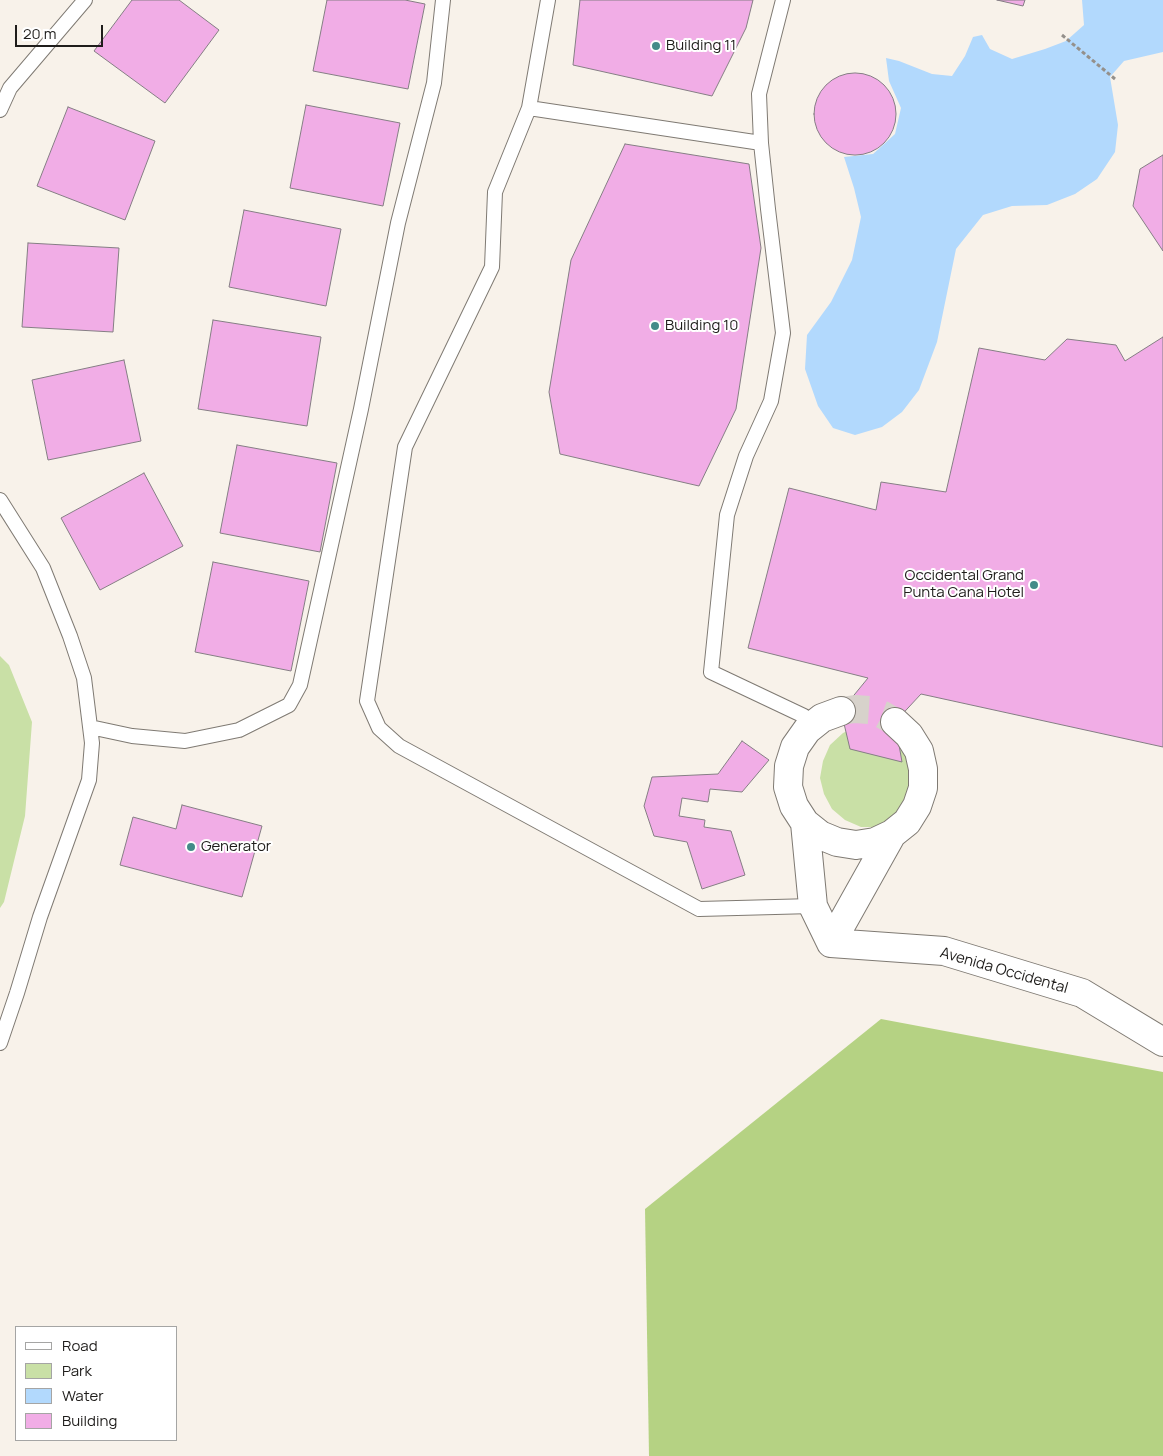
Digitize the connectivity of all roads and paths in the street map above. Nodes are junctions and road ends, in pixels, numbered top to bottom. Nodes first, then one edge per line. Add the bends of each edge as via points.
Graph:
1 (85, 0) edge
2 (442, 0) edge
3 (548, 0) edge
4 (783, 0) edge
5 (1062, 35) dead end
6 (1115, 79) dead end
7 (529, 108) junction
8 (0, 110) edge
9 (761, 143) junction
10 (0, 500) edge
11 (841, 711) tunnel mouth
12 (895, 722) tunnel mouth
13 (90, 726) junction
14 (807, 730) junction
15 (805, 823) junction
16 (892, 834) junction
17 (813, 906) junction
18 (832, 943) junction
19 (1163, 1042) edge
20 (0, 1043) edge

1 - 8 lane via 10,88
2 - 13 lane via 434,83 398,224 300,685 289,705 248,726 185,742 132,736
3 - 7 lane
4 - 9 lane via 759,94
5 - 6 path
7 - 9 lane
7 - 17 lane via 495,192 492,267 405,447 367,700 380,728 400,746 699,909
9 - 14 lane via 783,333 771,401 746,456 727,515 711,672 804,716
10 - 13 lane via 43,568 67,628 84,678
11 - 14 street via 822,718
12 - 16 street via 919,751 923,788 907,822
13 - 20 lane via 89,780
14 - 15 street via 795,747 789,766 788,786 794,806
15 - 16 street via 820,835 847,844 875,842
15 - 17 street
16 - 18 street
17 - 18 street
18 - 19 street, Avenida Occidental via 944,951 1018,973 1082,993

